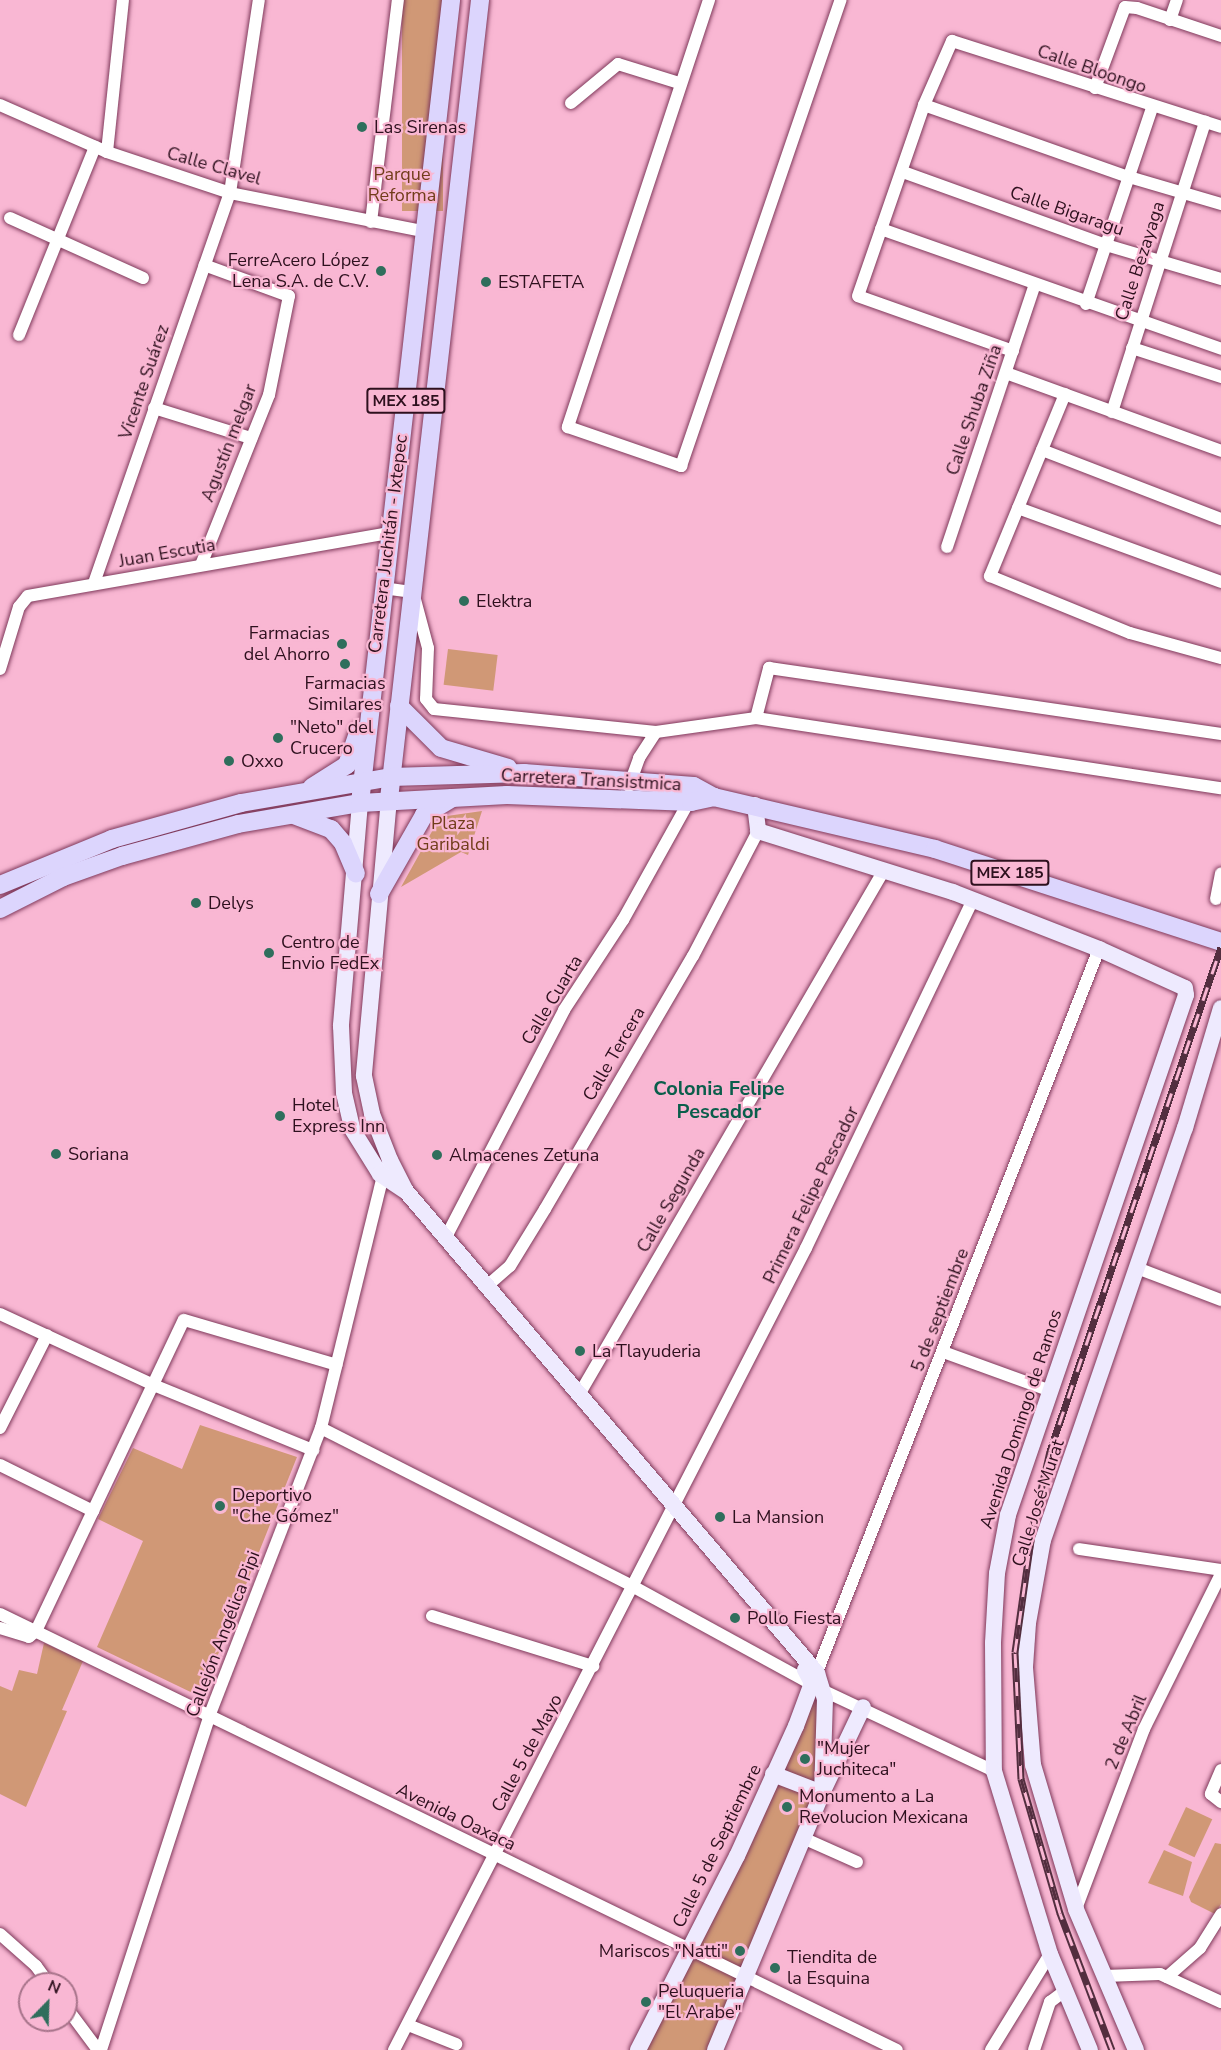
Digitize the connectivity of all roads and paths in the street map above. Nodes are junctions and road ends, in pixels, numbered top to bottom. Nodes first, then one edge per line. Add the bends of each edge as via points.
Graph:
1 (123, 0) edge
2 (259, 0) edge
3 (398, 0) edge
4 (451, 0) edge
5 (480, 0) edge
6 (709, 0) edge
7 (841, 0) edge
8 (1177, 0) edge
9 (1170, 20) junction
10 (1221, 36) edge
11 (680, 83) junction
12 (1095, 87) junction
13 (571, 103) dead end
14 (0, 105) edge
15 (924, 105) junction
16 (1152, 108) junction
17 (1204, 122) junction
18 (1221, 127) edge
19 (101, 149) junction
20 (903, 172) junction
21 (1130, 177) junction
22 (230, 193) junction
23 (1181, 193) junction
24 (1221, 204) edge
25 (10, 218) dead end
26 (371, 222) junction
27 (881, 228) junction
28 (427, 232) junction
29 (58, 240) junction
30 (1106, 245) junction
31 (1160, 259) junction
32 (204, 265) junction
33 (144, 278) dead end
34 (1221, 279) edge
35 (1035, 284) junction
36 (1086, 304) junction
37 (1139, 322) junction
38 (20, 335) dead end
39 (1132, 348) junction
40 (1221, 349) edge
41 (1013, 351) junction
42 (1006, 374) junction
43 (1221, 377) edge
44 (1065, 394) junction
45 (154, 408) junction
46 (1112, 412) junction
47 (251, 438) junction
48 (1042, 450) junction
49 (1221, 451) edge
50 (1018, 508) junction
51 (1221, 519) edge
52 (390, 533) junction
53 (947, 547) dead end
54 (201, 565) junction
55 (1221, 582) edge
56 (94, 583) junction
57 (383, 588) junction
58 (412, 592) junction
59 (1221, 658) edge
60 (0, 669) edge
61 (399, 706) junction
62 (368, 707) junction
63 (756, 718) junction
64 (656, 732) junction
65 (1221, 734) edge
66 (524, 773) junction
67 (391, 777) junction
68 (630, 780) junction
69 (362, 781) junction
70 (1221, 788) edge
71 (304, 792) junction
72 (693, 794) junction
73 (454, 797) junction
74 (389, 799) junction
75 (626, 802) junction
76 (360, 803) junction
77 (755, 805) junction
78 (292, 814) junction
79 (758, 831) junction
80 (884, 870) junction
81 (356, 873) junction
82 (1221, 873) edge
83 (0, 885) edge
84 (379, 894) junction
85 (1216, 899) dead end
86 (974, 900) junction
87 (0, 909) edge
88 (1213, 939) edge
89 (1099, 949) junction
90 (1221, 1008) edge
91 (390, 1160) junction
92 (380, 1174) junction
93 (405, 1190) junction
94 (446, 1237) junction
95 (1137, 1268) junction
96 (487, 1286) junction
97 (1221, 1300) edge
98 (0, 1314) edge
99 (47, 1335) junction
100 (943, 1352) junction
101 (337, 1365) junction
102 (156, 1386) junction
103 (1048, 1390) junction
104 (580, 1393) junction
105 (0, 1428) edge
106 (321, 1428) junction
107 (313, 1450) junction
108 (0, 1465) edge
109 (676, 1504) junction
110 (93, 1511) junction
111 (1079, 1549) dead end
112 (1221, 1572) edge
113 (634, 1587) junction
114 (0, 1614) edge
115 (432, 1616) dead end
116 (0, 1628) edge
117 (36, 1631) junction
118 (593, 1666) junction
119 (818, 1683) junction
120 (863, 1707) junction
121 (210, 1714) junction
122 (1221, 1770) edge
123 (994, 1771) junction
124 (774, 1774) junction
125 (822, 1793) junction
126 (1221, 1802) edge
127 (803, 1838) junction
128 (493, 1856) junction
129 (857, 1862) dead end
130 (1076, 1909) junction
131 (1221, 1914) edge
132 (0, 1934) edge
133 (690, 1948) junction
134 (1050, 1954) junction
135 (40, 1972) edge
136 (1104, 1976) junction
137 (746, 1977) junction
138 (1167, 1977) junction
139 (1066, 1990) junction
140 (1221, 2002) edge
141 (78, 2023) edge
142 (408, 2025) junction
143 (456, 2044) dead end
144 (99, 2050) edge
145 (394, 2050) edge
146 (638, 2050) edge
147 (715, 2050) edge
148 (897, 2050) edge
149 (991, 2050) edge
150 (1034, 2050) edge
151 (1090, 2050) edge
152 (1136, 2050) edge

1 - 19 street
2 - 22 street, Vicente Suárez
3 - 26 street
4 - 28 main road, Carretera Juchitán - Ixtepec / MEX 185
5 - 58 main road, Carretera Juchitán - Ixtepec / MEX 185
6 - 11 street
7 - 11 street via 681,466 568,427
8 - 9 street
9 - 10 street
9 - 12 street via 1125,7
11 - 13 street via 618,64
12 - 15 street, Calle Bloongo via 952,41
12 - 16 street, Calle Bloongo
14 - 19 street, Calle Clavel
15 - 20 street
15 - 21 street
16 - 17 street, Calle Bloongo
16 - 21 street
17 - 18 street, Calle Bloongo
17 - 23 street, Calle Bezayaga
19 - 22 street, Calle Clavel
19 - 29 street
20 - 27 street
20 - 30 street, Calle Bigaragu
21 - 23 street
21 - 30 street
22 - 26 street, Calle Clavel
22 - 32 street, Vicente Suárez
23 - 24 street
23 - 31 street, Calle Bezayaga
25 - 29 street
26 - 28 street, Calle Clavel
27 - 35 street
27 - 41 street via 858,296
28 - 52 main road, Carretera Juchitán - Ixtepec / MEX 185
29 - 33 street
29 - 38 street
30 - 31 street, Calle Bigaragu
30 - 36 street
31 - 34 street, Calle Bigaragu
31 - 37 street, Calle Bezayaga
32 - 45 street, Vicente Suárez
32 - 47 street, Agustín melgar via 289,296 269,395
35 - 36 street
35 - 41 street, Calle Shuba Ziña
36 - 37 street
37 - 39 street, Calle Bezayaga
37 - 40 street
39 - 43 street
39 - 46 street, Calle Bezayaga
41 - 42 street, Calle Shuba Ziña
42 - 44 street
42 - 53 street, Calle Shuba Ziña
44 - 46 street
44 - 48 street
45 - 47 street
45 - 56 street, Vicente Suárez
46 - 49 street
47 - 54 street, Agustín melgar
48 - 50 street
48 - 51 street
50 - 55 street
50 - 59 street via 990,576 1130,633
52 - 54 street, Juan Escutia
52 - 57 main road, Carretera Juchitán - Ixtepec / MEX 185
54 - 56 street, Juan Escutia
56 - 60 street, Juan Escutia via 25,598
57 - 58 street
57 - 62 main road, Carretera Juchitán - Ixtepec / MEX 185
58 - 61 main road, Carretera Juchitán - Ixtepec / MEX 185
58 - 64 street via 426,632 426,699 434,709
61 - 66 main road via 441,748
61 - 67 main road, Carretera Juchitán - Ixtepec / MEX 185
62 - 69 main road, Carretera Juchitán - Ixtepec / MEX 185
62 - 71 main road via 346,765
63 - 64 street
63 - 65 street via 769,668
63 - 70 street
64 - 68 street
66 - 67 main road, Carretera Transistmica / MEX 185
66 - 68 main road, Carretera Transistmica / MEX 185
67 - 69 main road, Carretera Transistmica / MEX 185
67 - 74 main road, Carretera Juchitán - Ixtepec / MEX 185
68 - 72 main road, Carretera Transistmica / MEX 185
68 - 75 street
69 - 71 main road, Carretera Transistmica / MEX 185
69 - 76 main road, Carretera Juchitán - Ixtepec / MEX 185
71 - 83 main road, Carretera Transistmica / MEX 185 via 153,825 49,862
72 - 75 main road, Carretera Transistmica / MEX 185
72 - 77 main road, Carretera Transistmica / MEX 185
72 - 94 street, Calle Cuarta via 623,920 564,1010
73 - 74 main road, Carretera Transistmica / MEX 185
73 - 75 main road, Carretera Transistmica / MEX 185 via 507,795
73 - 84 main road via 424,815
74 - 76 main road, Carretera Transistmica / MEX 185
74 - 84 street
76 - 78 main road, Carretera Transistmica / MEX 185
76 - 81 street
77 - 79 street
77 - 88 main road, MEX 185 via 935,849
78 - 81 main road via 331,830 343,843
78 - 87 main road, Carretera Transistmica / MEX 185 via 238,824 99,862
79 - 80 street
79 - 96 street, Calle Tercera via 693,956 545,1209 510,1266
80 - 86 street
80 - 104 street, Calle Segunda
81 - 92 street via 340,1059 352,1129
82 - 85 street
84 - 91 street via 364,1076 372,1114
86 - 89 street
86 - 109 street, Primera Felipe Pescador via 806,1248
89 - 100 street, 5 de septiembre
89 - 103 street, Avenida Domingo de Ramos via 1180,983 1186,995
90 - 95 street, Calle José Murat
91 - 92 street, Callejón Angélica Pipi
91 - 93 street
92 - 93 street
92 - 101 street, Callejón Angélica Pipi
93 - 94 street
94 - 96 street
95 - 97 street
95 - 130 street, Calle José Murat via 1043,1540 1029,1623 1025,1667 1033,1765
96 - 104 street
98 - 99 street
99 - 102 street
99 - 105 street
100 - 103 street
100 - 119 street, 5 de septiembre
101 - 102 street via 184,1320
101 - 106 street, Callejón Angélica Pipi
102 - 107 street
102 - 110 street
103 - 123 street, Avenida Domingo de Ramos via 1008,1515 997,1573
104 - 109 street
106 - 107 street, Callejón Angélica Pipi
106 - 113 street
107 - 121 street, Callejón Angélica Pipi
108 - 110 street
109 - 113 street, Calle 5 de Mayo
109 - 119 street
110 - 117 street
111 - 112 street
112 - 130 street, 2 de Abril via 1144,1730
113 - 118 street, Calle 5 de Mayo
113 - 119 street
114 - 117 street, Avenida Oaxaca
115 - 118 street
116 - 117 street via 29,1637
117 - 121 street, Avenida Oaxaca
118 - 128 street, Calle 5 de Mayo
119 - 120 street
119 - 124 street, Calle 5 de Septiembre
119 - 125 street
120 - 123 street
120 - 125 street
121 - 128 street, Avenida Oaxaca
121 - 144 street, Callejón Angélica Pipi
122 - 126 street via 1211,1794
123 - 134 street, Avenida Domingo de Ramos
124 - 125 street
124 - 133 street, Calle 5 de Septiembre
125 - 127 street
127 - 129 street
127 - 137 street
128 - 133 street, Avenida Oaxaca
128 - 142 street, Calle 5 de Mayo
130 - 136 street, Calle José Murat
131 - 138 street via 1200,1948
132 - 135 street
133 - 137 street, Avenida Oaxaca
133 - 146 street, Calle 5 de Septiembre
134 - 139 street, Avenida Domingo de Ramos
134 - 149 street
136 - 138 street
136 - 152 street, Calle José Murat
137 - 147 street
137 - 148 street, Avenida Oaxaca
138 - 140 street
139 - 150 street via 1050,2002
139 - 151 street, Avenida Domingo de Ramos
141 - 144 street
142 - 143 street
142 - 145 street, Calle 5 de Mayo

